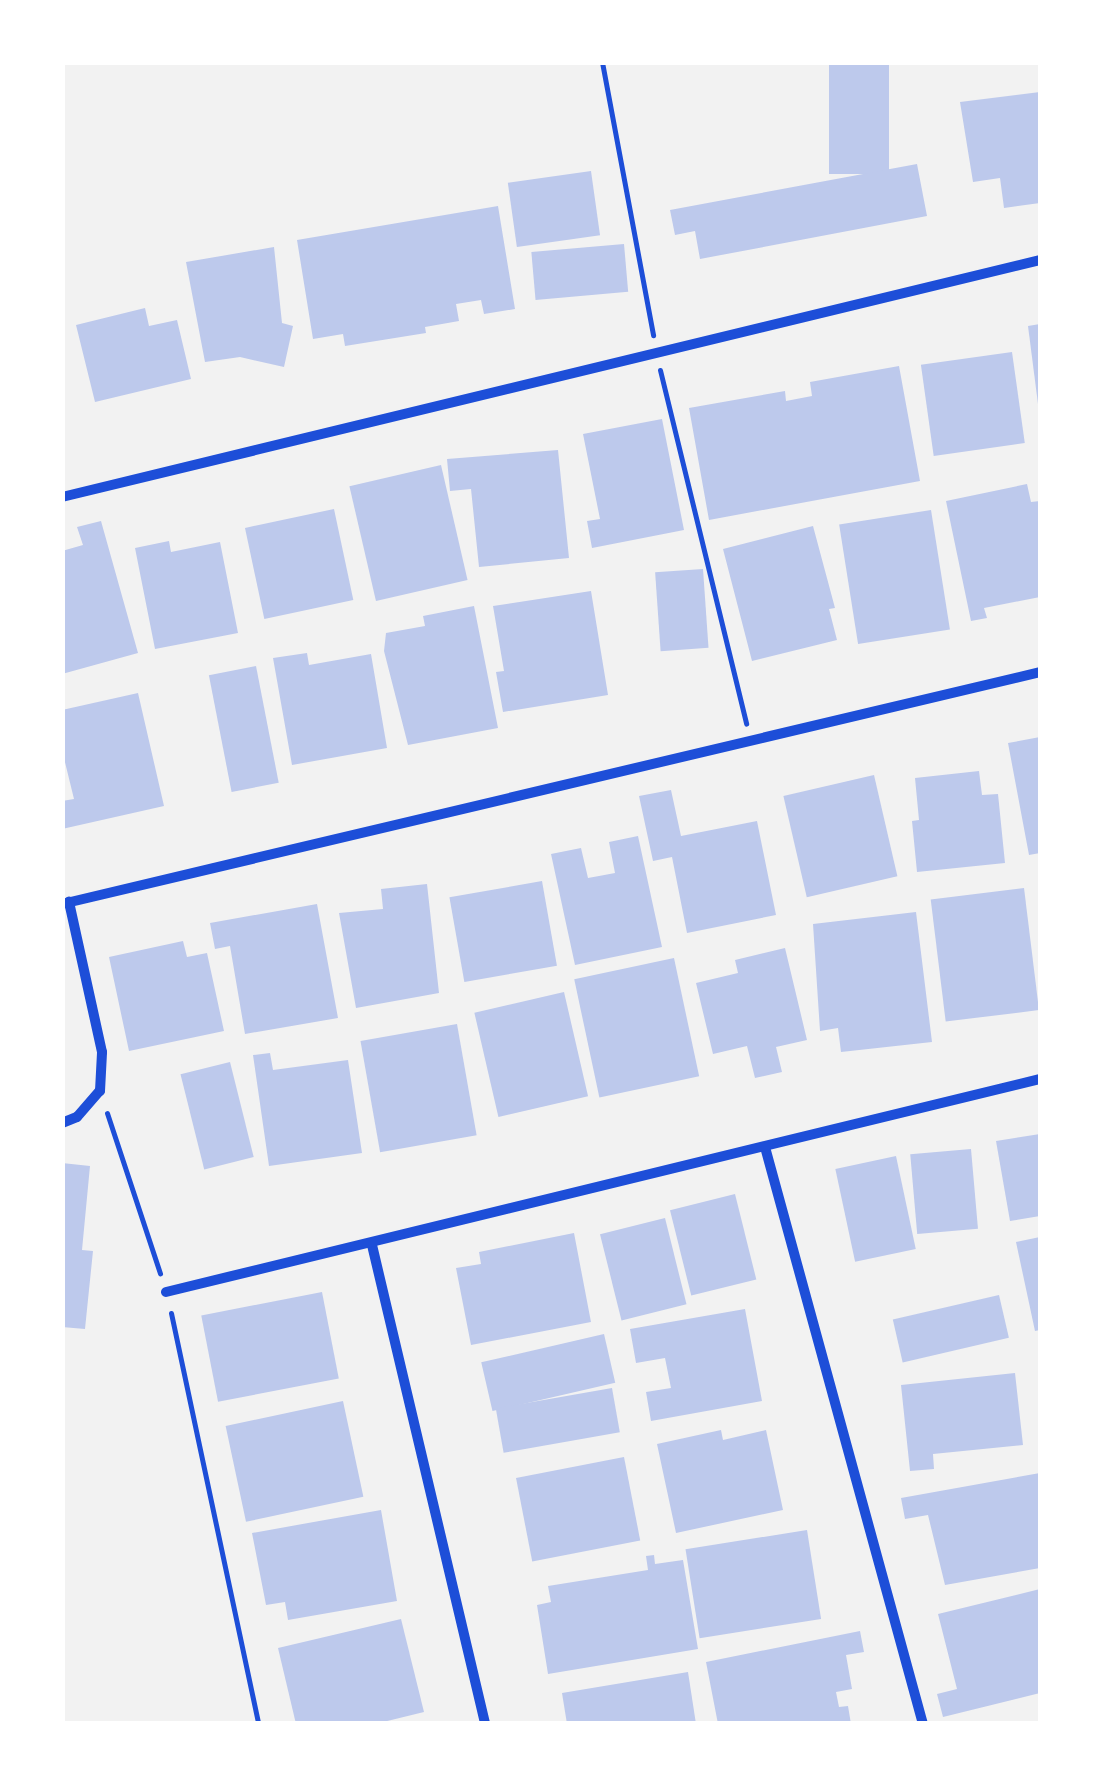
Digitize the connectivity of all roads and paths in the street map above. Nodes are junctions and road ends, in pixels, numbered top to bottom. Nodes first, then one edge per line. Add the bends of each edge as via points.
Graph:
1 (602, 62) edge
2 (1040, 260) edge
3 (656, 354) junction
4 (62, 497) edge
5 (1040, 672) edge
6 (750, 741) junction
7 (66, 903) edge
8 (1040, 1079) edge
9 (100, 1091) junction
10 (62, 1123) edge
11 (766, 1147) junction
12 (372, 1244) junction
13 (166, 1292) junction
14 (258, 1724) edge
15 (485, 1724) edge
16 (923, 1724) edge

1 - 3 path
2 - 3 street
3 - 4 street
3 - 6 path
5 - 6 street
6 - 7 street
7 - 9 street via 102,1052
8 - 11 street
9 - 10 street via 77,1117
9 - 13 path
11 - 12 street
11 - 16 street
12 - 13 street
12 - 15 street
13 - 14 path

